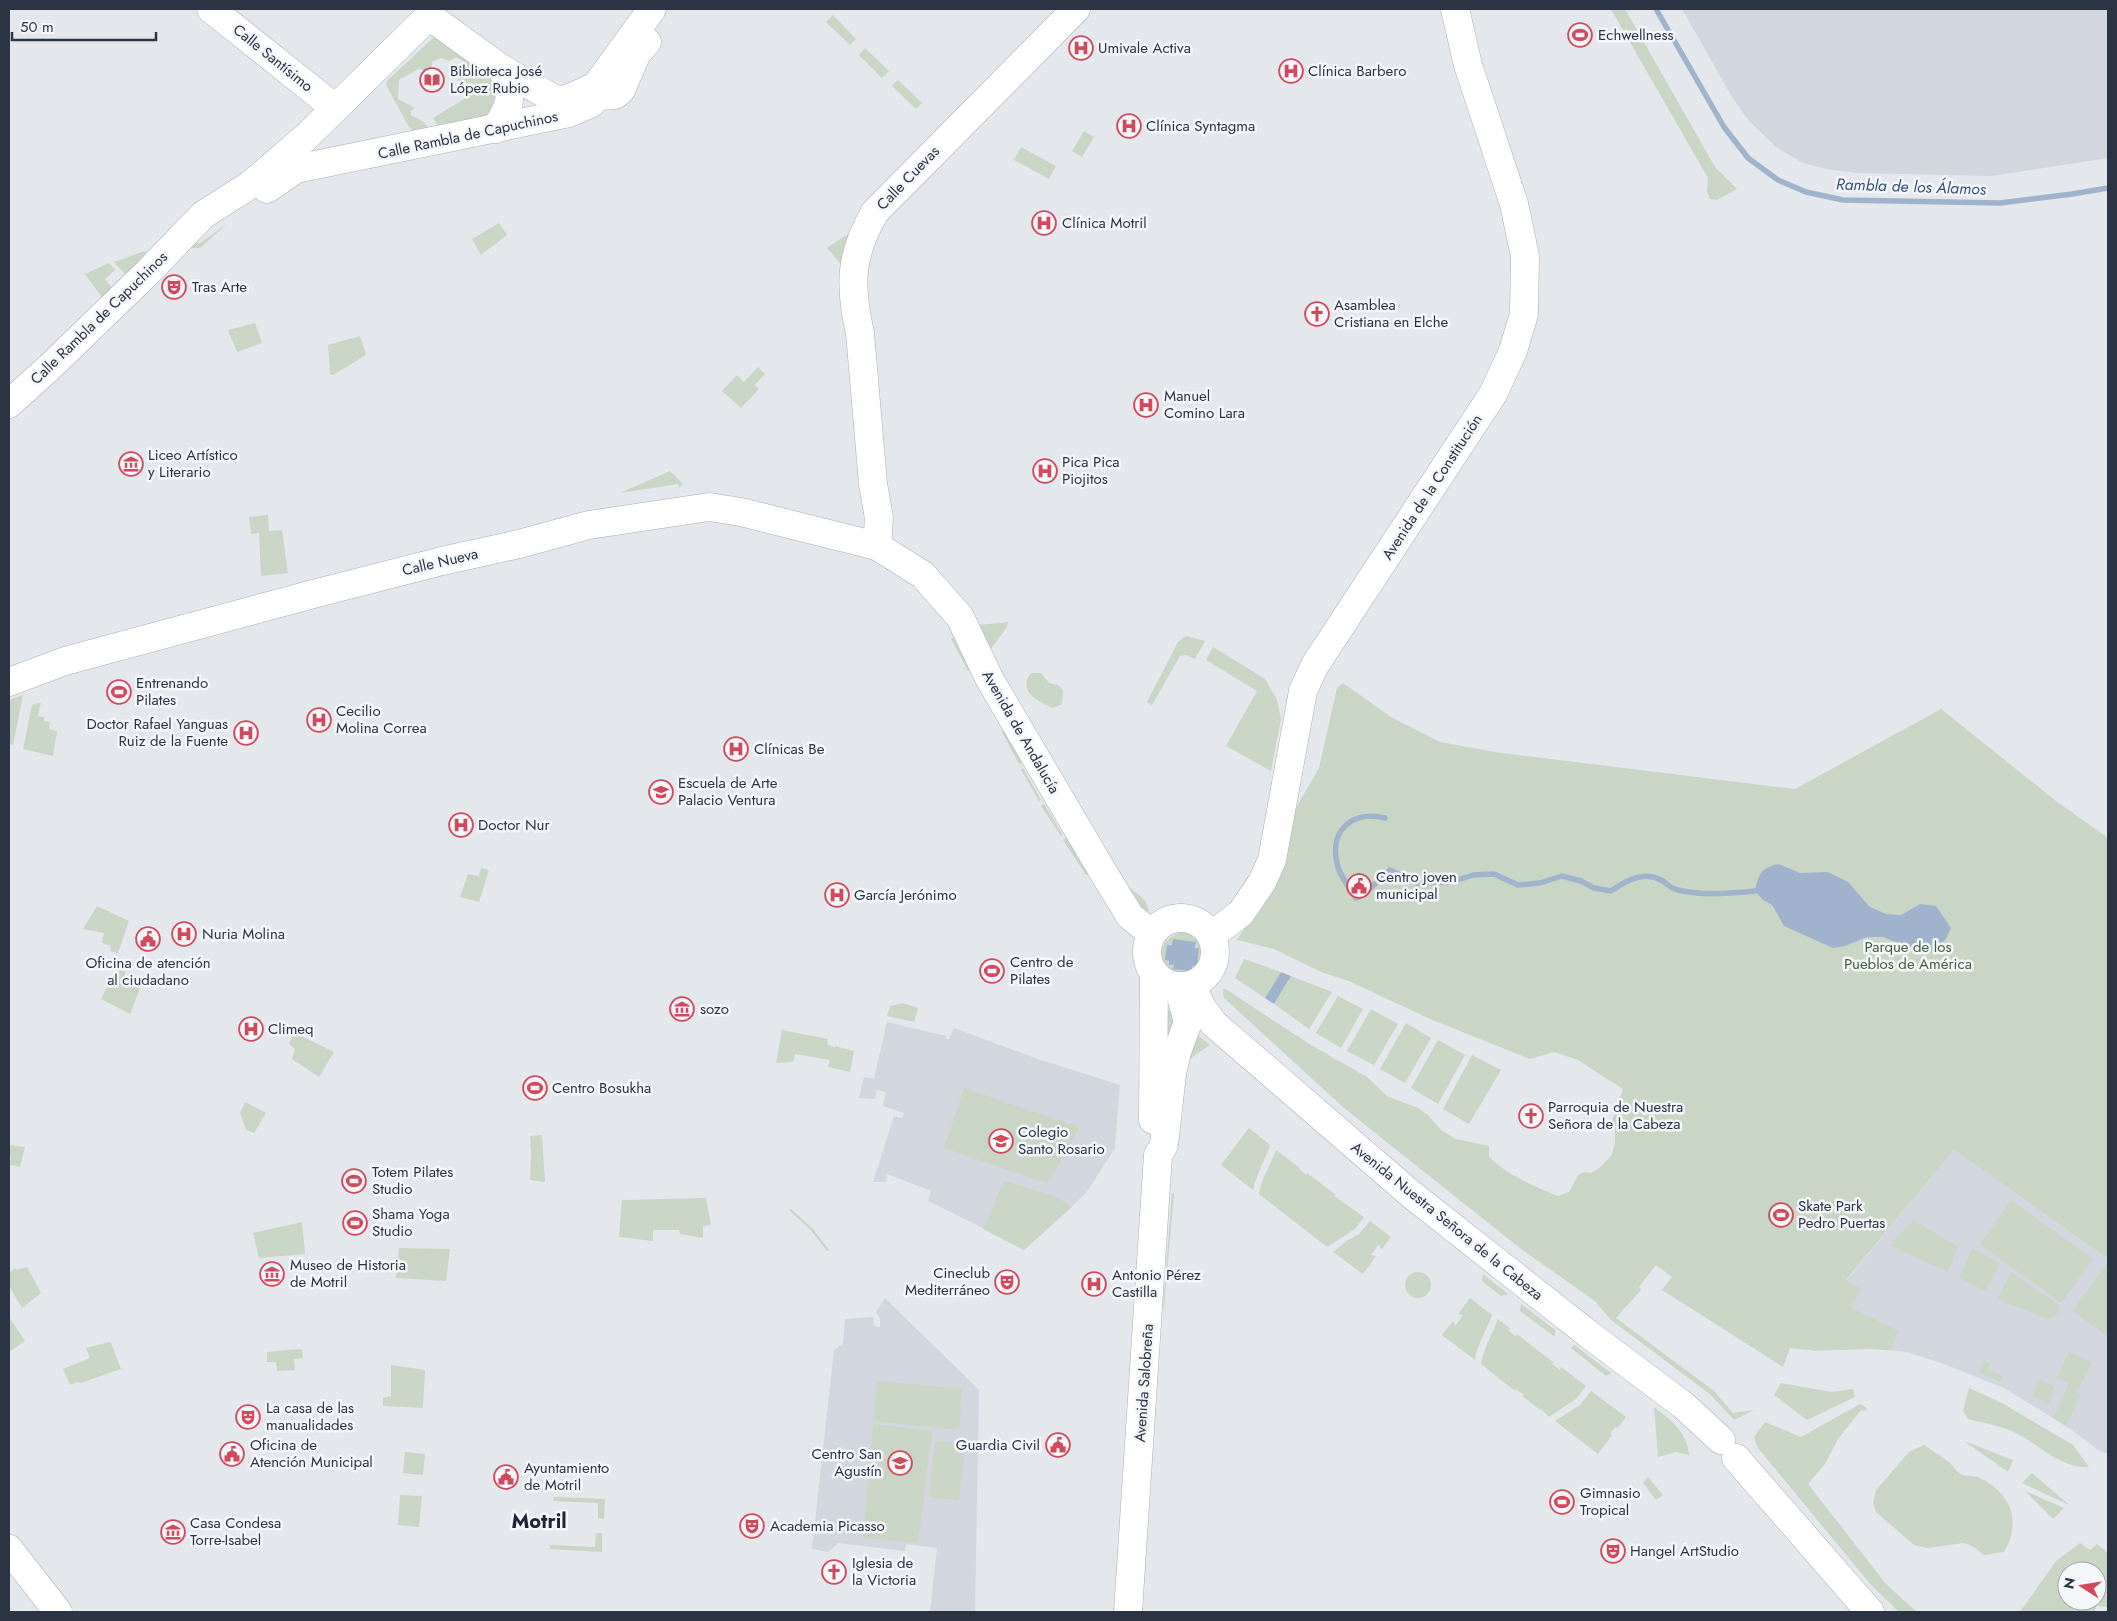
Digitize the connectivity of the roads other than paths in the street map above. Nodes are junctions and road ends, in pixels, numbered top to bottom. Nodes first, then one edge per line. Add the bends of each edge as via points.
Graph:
1 (211, 9) edge
2 (652, 9) edge
3 (665, 9) edge
4 (1076, 9) edge
5 (1455, 9) edge
6 (502, 69) junction
7 (593, 95) junction
8 (329, 115) junction
9 (496, 129) junction
10 (343, 160) junction
11 (181, 238) junction
12 (9, 404) edge
13 (876, 546) junction
14 (9, 682) edge
15 (1152, 934) junction
16 (1212, 935) junction
17 (1175, 982) junction
18 (9, 1549) edge
19 (58, 1612) edge
20 (1128, 1612) edge
21 (1870, 1612) edge

1 - 8 main road, Calle Santísimo
2 - 7 main road
3 - 7 main road via 666,18 637,53 621,90 615,95
4 - 13 main road, Calle Cuevas via 875,212 856,251 853,273 855,311 879,518
5 - 16 main road, Avenida de la Constitución via 1468,65 1516,212 1525,256 1524,314 1513,351 1493,394 1315,665 1303,691 1272,860 1242,913
6 - 7 main road via 554,100
6 - 8 main road, Calle Rambla de Capuchinos via 428,16
6 - 9 main road via 511,90 507,110
7 - 9 main road, Calle Rambla de Capuchinos via 569,113
8 - 10 main road via 322,134 333,154
8 - 11 main road, Calle Rambla de Capuchinos via 250,185 203,215
9 - 10 main road, Calle Rambla de Capuchinos
10 - 11 main road, Calle Rambla de Capuchinos via 296,169 209,229
11 - 12 main road, Calle Rambla de Capuchinos
13 - 14 main road, Calle Nueva via 709,507 589,525 326,590 64,661
13 - 15 main road, Avenida de Andalucía via 923,575 960,617 990,680 1106,877 1130,916
15 - 16 main road via 1167,920 1181,917 1197,920
15 - 17 main road via 1147,955
16 - 17 main road via 1216,953 1208,974
17 - 20 main road, Avenida Salobreña via 1153,1146 1158,1155
17 - 21 main road, Avenida Nuestra Señora de la Cabeza via 1235,1044 1412,1195 1586,1333 1683,1405 1728,1449
18 - 19 main road

